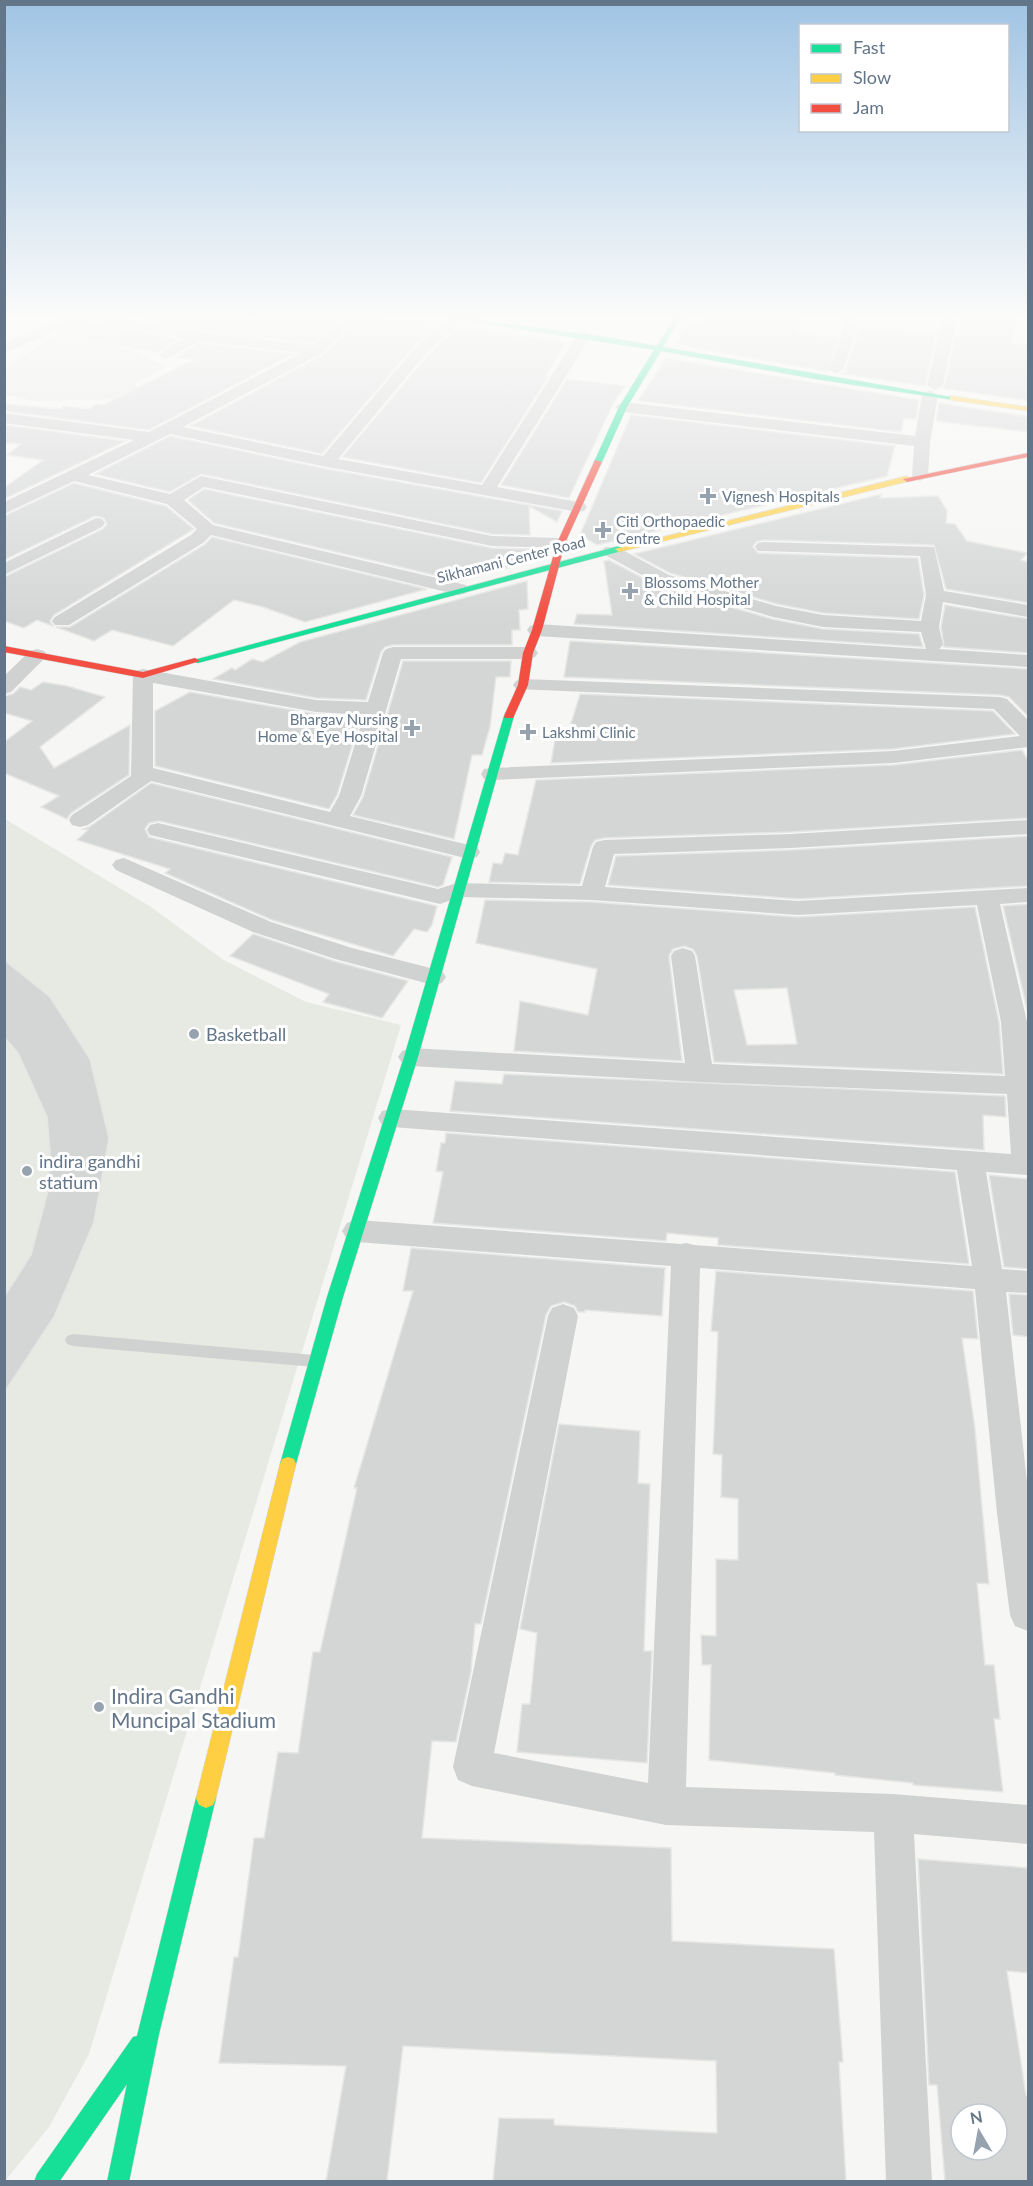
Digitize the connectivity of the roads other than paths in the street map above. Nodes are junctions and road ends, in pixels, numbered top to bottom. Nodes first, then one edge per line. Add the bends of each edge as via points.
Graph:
1 (12, 419) edge
2 (187, 419) edge
3 (363, 419) edge
4 (531, 419) edge
5 (618, 419) edge
6 (726, 419) edge
7 (927, 419) edge
8 (168, 429) junction
9 (151, 437) junction
10 (922, 442) junction
11 (1029, 455) edge
12 (327, 462) junction
13 (73, 476) junction
14 (920, 476) junction
15 (487, 490) junction
16 (173, 500) junction
17 (578, 507) junction
18 (4, 509) edge
19 (96, 522) dead end
20 (207, 529) junction
21 (561, 543) junction
22 (764, 547) dead end
23 (611, 550) junction
24 (556, 564) junction
25 (4, 570) edge
26 (459, 589) junction
27 (935, 595) junction
28 (1029, 611) edge
29 (62, 621) dead end
30 (929, 627) junction
31 (537, 630) junction
32 (4, 649) edge
33 (528, 653) junction
34 (37, 655) junction
35 (934, 655) junction
36 (1029, 661) edge
37 (143, 675) junction
38 (523, 685) junction
39 (4, 688) edge
40 (375, 709) junction
41 (1029, 732) edge
42 (1029, 741) edge
43 (141, 772) junction
44 (492, 774) junction
45 (80, 820) dead end
46 (337, 820) junction
47 (1029, 827) edge
48 (158, 830) dead end
49 (469, 852) junction
50 (124, 866) dead end
51 (457, 890) junction
52 (592, 893) junction
53 (1029, 895) edge
54 (987, 897) junction
55 (683, 956) dead end
56 (433, 977) junction
57 (411, 1057) junction
58 (700, 1073) junction
59 (1024, 1085) edge
60 (392, 1118) junction
61 (970, 1160) junction
62 (1027, 1165) edge
63 (357, 1231) junction
64 (686, 1254) junction
65 (989, 1280) junction
66 (1029, 1282) edge
67 (562, 1316) dead end
68 (73, 1341) dead end
69 (317, 1361) junction
70 (1029, 1615) edge
71 (666, 1806) junction
72 (893, 1813) junction
73 (1029, 1824) edge
74 (148, 2034) junction
75 (45, 2181) edge
76 (118, 2181) edge
77 (909, 2181) edge

1 - 9 street
2 - 8 street
3 - 12 street
4 - 15 street
5 - 17 street
6 - 10 street
7 - 10 street
8 - 9 street
8 - 12 street
9 - 13 street
10 - 14 street
11 - 14 street, Sikhamani Center Road
12 - 15 street
13 - 16 street
13 - 18 street
14 - 23 street, Sikhamani Center Road
15 - 17 street
16 - 20 street
16 - 21 street via 201,481 492,541
17 - 21 street
19 - 25 street
20 - 26 street
20 - 29 street via 197,539
21 - 24 street
22 - 27 street via 928,551
23 - 24 street, Sikhamani Center Road
23 - 30 street via 663,579 773,611 823,621
24 - 26 street, Sikhamani Center Road
24 - 31 street
26 - 37 street, Sikhamani Center Road
27 - 28 street
27 - 30 street
30 - 35 street
31 - 33 street
31 - 35 street
32 - 34 street, Sikhamani Center Road
33 - 38 street
33 - 40 street via 393,653
34 - 37 street, Sikhamani Center Road
34 - 39 street
35 - 36 street
37 - 40 street via 316,706
37 - 43 street
38 - 41 street via 1000,703
38 - 44 street via 511,708
40 - 46 street via 350,796
42 - 44 street via 894,757
43 - 45 street via 142,777
43 - 46 street
44 - 49 street
46 - 49 street
47 - 52 street via 604,847
48 - 51 street via 440,897
49 - 51 street
50 - 56 street via 262,927
51 - 52 street
51 - 56 street
52 - 54 street via 798,908
53 - 54 street
54 - 59 street
55 - 58 street
56 - 57 street
57 - 58 street
57 - 60 street
58 - 59 street
59 - 62 street
60 - 61 street
60 - 63 street
61 - 62 street
61 - 65 street
63 - 64 street
63 - 69 street
64 - 65 street
64 - 71 street
65 - 66 street
65 - 70 street
67 - 71 street via 472,1767
68 - 69 lane
69 - 74 street via 279,1495
71 - 72 street
72 - 73 street
72 - 77 street
74 - 75 street
74 - 76 street

